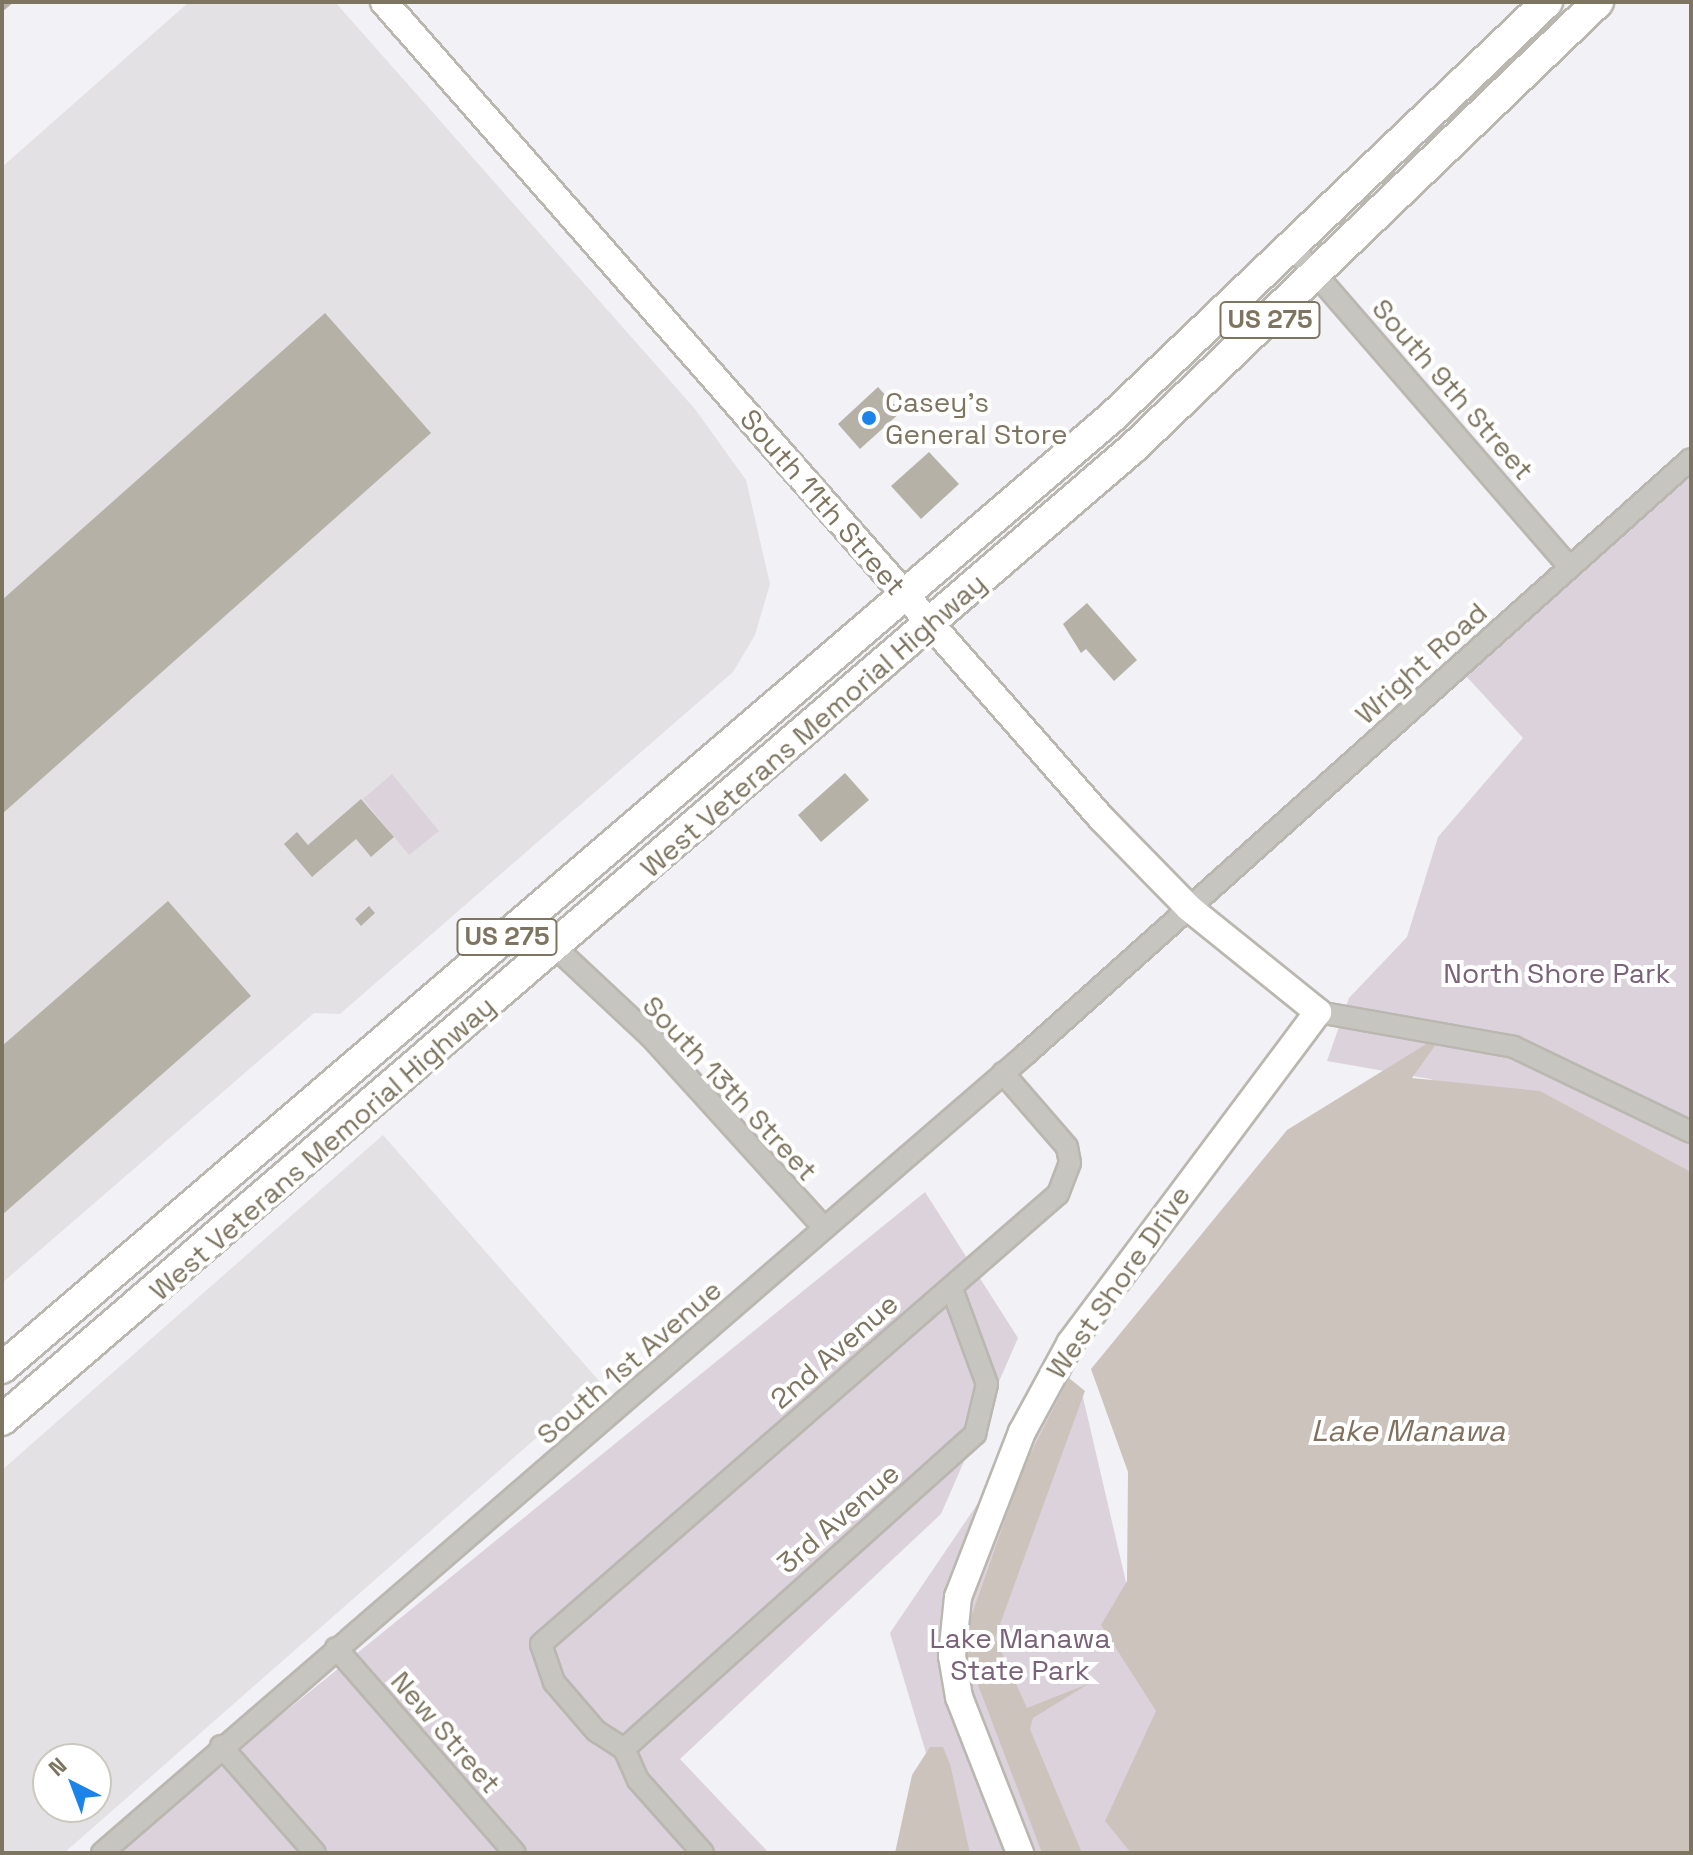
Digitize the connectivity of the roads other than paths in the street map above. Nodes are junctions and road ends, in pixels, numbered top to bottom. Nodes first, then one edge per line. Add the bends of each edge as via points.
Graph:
1 (384, 2) edge
2 (1547, 2) edge
3 (1598, 2) edge
4 (1294, 249) junction
5 (1317, 275) junction
6 (1691, 459) edge
7 (1569, 566) junction
8 (906, 597) junction
9 (931, 626) junction
10 (1189, 908) junction
11 (526, 920) junction
12 (551, 950) junction
13 (1318, 1012) junction
14 (1003, 1073) junction
15 (1691, 1132) edge
16 (824, 1228) junction
17 (952, 1289) junction
18 (2, 1368) edge
19 (2, 1420) edge
20 (336, 1648) junction
21 (221, 1746) junction
22 (624, 1749) junction
23 (109, 1851) edge
24 (315, 1853) edge
25 (515, 1853) edge
26 (703, 1853) edge
27 (1020, 1853) edge

1 - 8 street, South 11th Street
2 - 4 main road, West Veterans Memorial Highway / US 275
3 - 5 main road, West Veterans Memorial Highway / US 275
4 - 5 street, South 9th Street
4 - 8 main road, West Veterans Memorial Highway / US 275
5 - 7 street, South 9th Street
5 - 9 main road, West Veterans Memorial Highway / US 275
6 - 7 street, Wright Road
7 - 10 street, Wright Road
8 - 9 street, South 11th Street
8 - 11 main road, West Veterans Memorial Highway / US 275
9 - 10 street, South 11th Street
9 - 12 main road, West Veterans Memorial Highway / US 275
10 - 13 street, South 11th Street
10 - 14 street, South 1st Avenue
11 - 12 street, South 13th Street
11 - 18 main road, West Veterans Memorial Highway / US 275
12 - 16 street, South 13th Street via 651,1037
12 - 19 main road, West Veterans Memorial Highway / US 275
13 - 15 street via 1514,1047
13 - 27 street, West Shore Drive via 1070,1344 1022,1432 958,1597 952,1656 959,1697
14 - 16 street, South 1st Avenue
14 - 17 street, 2nd Avenue via 1067,1147 1067,1181
16 - 20 street, South 1st Avenue
17 - 22 street, 3rd Avenue via 987,1384 975,1434
17 - 22 street, 2nd Avenue via 539,1650 562,1692 596,1731
20 - 21 street, South 1st Avenue
20 - 25 street, New Street
21 - 23 street, South 1st Avenue
21 - 24 street
22 - 26 street via 638,1780

